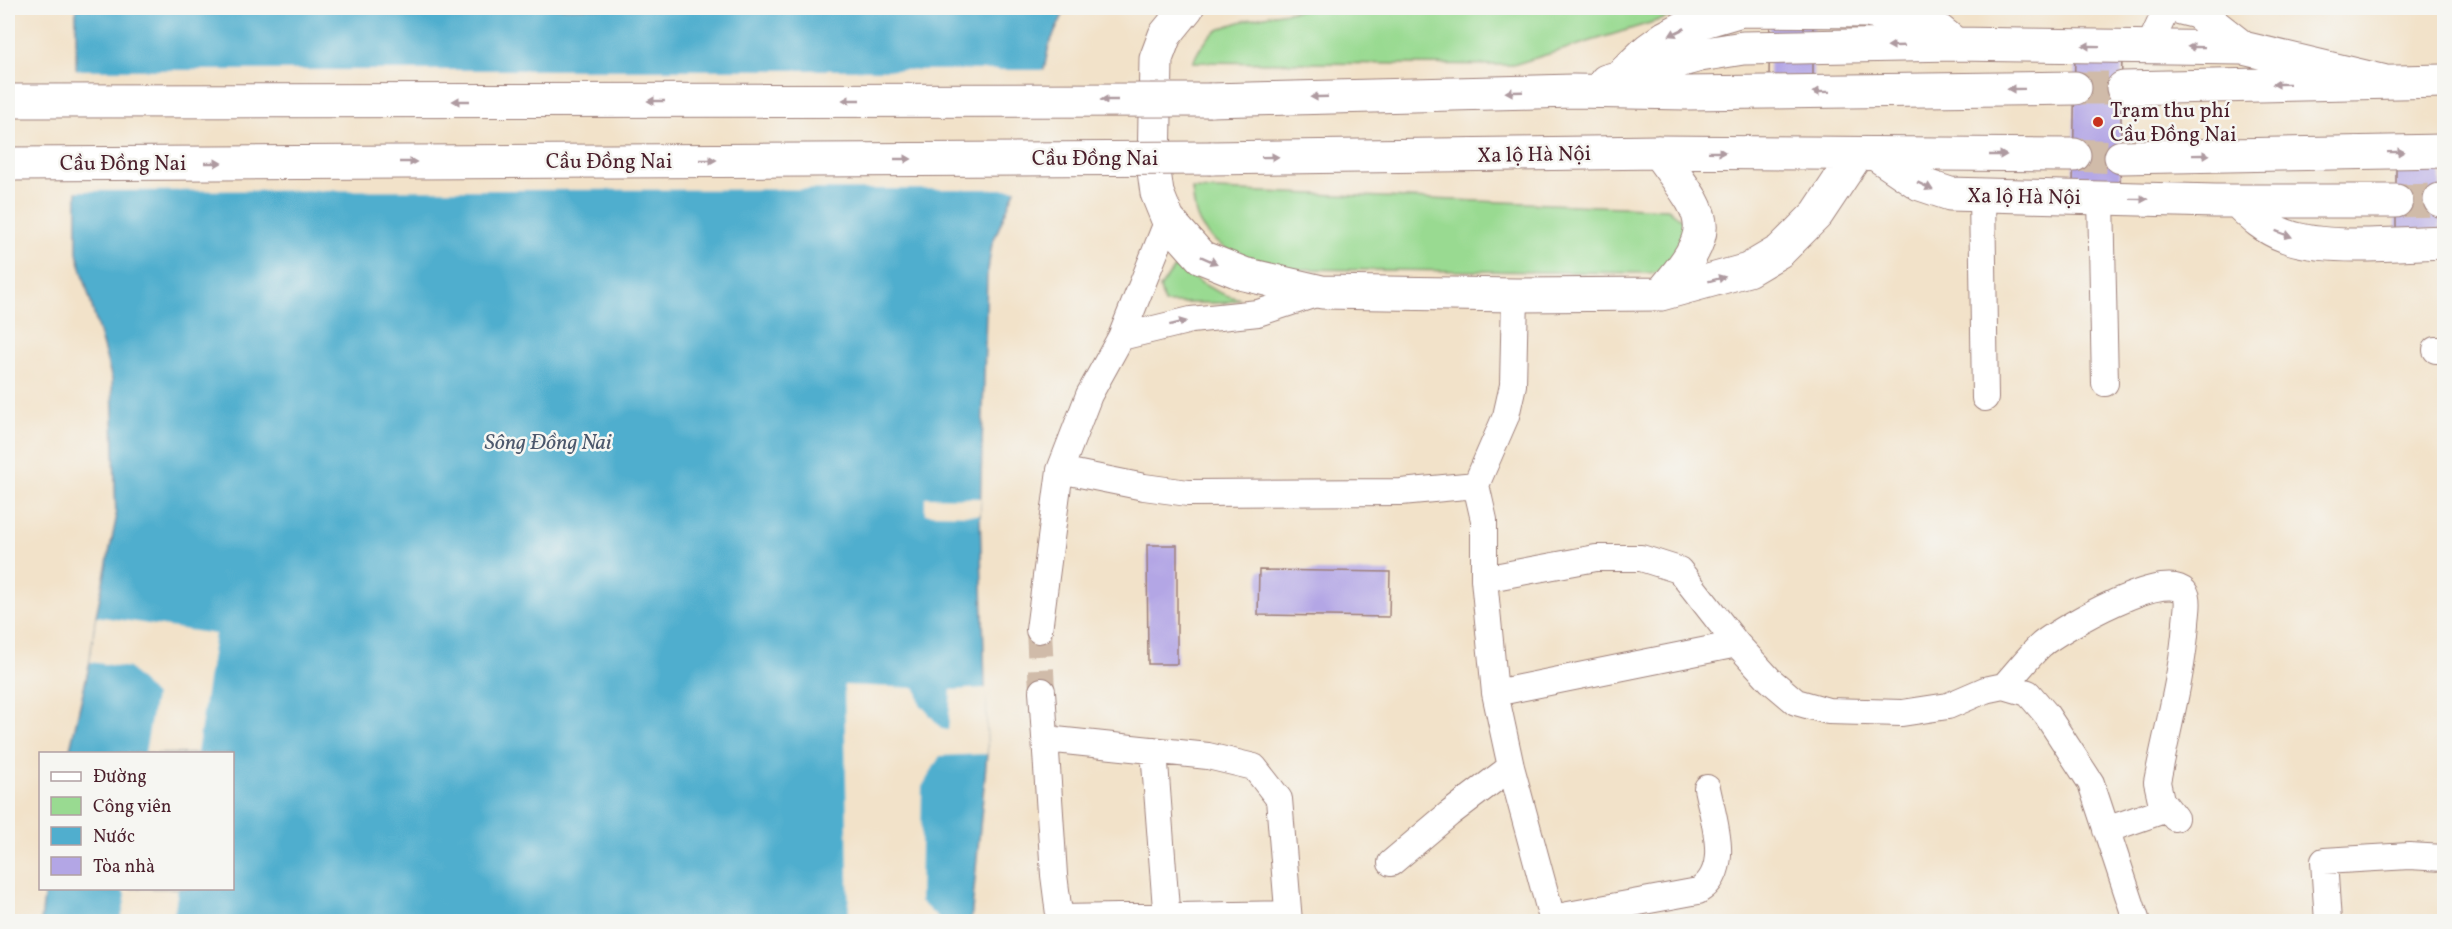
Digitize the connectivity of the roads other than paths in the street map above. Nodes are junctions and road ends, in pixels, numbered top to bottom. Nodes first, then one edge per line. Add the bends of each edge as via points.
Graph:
1 (1187, 8) edge
2 (2167, 8) edge
3 (2181, 8) edge
4 (2149, 47) junction
5 (2243, 48) junction
6 (2382, 81) junction
7 (2445, 81) edge
8 (2075, 88) tunnel mouth
9 (2122, 88) tunnel mouth
10 (1573, 91) junction
11 (8, 101) edge
12 (2445, 151) edge
13 (1658, 152) junction
14 (1867, 154) junction
15 (2074, 155) tunnel mouth
16 (2121, 157) tunnel mouth
17 (1211, 158) joint
18 (8, 164) edge
19 (1982, 195) junction
20 (2101, 198) junction
21 (2237, 201) junction
22 (2396, 201) tunnel mouth
23 (1168, 220) junction
24 (2445, 242) edge
25 (1322, 292) junction
26 (1661, 294) junction
27 (1515, 295) junction
28 (1121, 337) junction
29 (2105, 383) dead end
30 (1985, 398) dead end
31 (1060, 470) junction
32 (1476, 485) junction
33 (1484, 579) junction
34 (1040, 630) tunnel mouth
35 (1737, 644) junction
36 (2004, 686) junction
37 (1042, 691) tunnel mouth
38 (1495, 693) junction
39 (1046, 740) junction
40 (1154, 750) junction
41 (1511, 767) junction
42 (1707, 788) dead end
43 (2106, 830) junction
44 (2445, 858) edge
45 (1391, 863) dead end
46 (1289, 918) edge
47 (1167, 919) edge
48 (1060, 920) edge
49 (1552, 920) edge
50 (2137, 921) edge
51 (2328, 921) edge

1 - 23 highway via 1165,35 1156,59 1154,171 1157,193
2 - 4 street
3 - 5 highway via 2198,12
5 -> 4 highway
4 -> 10 highway via 1955,44 1938,30 1912,20 1867,11 1742,10 1688,26 1648,50 1620,78
5 - 6 highway
6 - 7 highway
6 -> 9 highway
8 -> 10 highway
10 -> 11 highway, bridge via 1210,100
16 -> 12 highway
13 -> 14 highway, Xa lộ Hà Nội
17 -> 13 highway, Xa lộ Hà Nội
13 - 26 highway via 1694,202 1702,225 1698,245
14 -> 15 highway, Xa lộ Hà Nội
14 -> 19 highway, Xa lộ Hà Nội via 1934,190
26 -> 14 highway via 1748,270 1780,251
18 -> 17 highway, Cầu Đồng Nai, bridge
19 - 20 highway, Xa lộ Hà Nội
19 - 30 street
20 -> 21 highway, Xa lộ Hà Nội
20 - 29 street
21 - 22 highway, Xa lộ Hà Nội
21 -> 24 highway via 2259,223 2287,237 2354,244
23 -> 25 highway via 1201,257 1244,274
23 - 28 street
25 - 27 highway
28 -> 25 street via 1191,320 1258,313
26 - 27 highway
27 - 32 street via 1513,385 1506,416
28 - 31 street via 1089,395
31 - 32 street via 1188,493 1401,492
31 - 34 street
32 - 33 street via 1484,519
33 - 35 street via 1596,558 1641,558 1679,570
33 - 38 street
35 - 36 street via 1796,702 1828,711 1913,711 1948,706
35 - 38 street
36 - 43 street via 2028,693 2046,714 2091,783
36 - 43 street via 2042,644 2130,595 2170,586 2181,590 2188,599 2184,648 2157,782 2161,800 2171,813
37 - 39 street
38 - 41 street
39 - 40 street
39 - 48 street
40 - 46 street via 1208,756 1254,767 1267,782 1279,799
40 - 47 street
41 - 45 street
41 - 49 street
42 - 49 street via 1719,855 1708,885 1698,891
43 - 50 street
44 - 51 street via 2324,861
46 - 47 street
47 - 48 street

